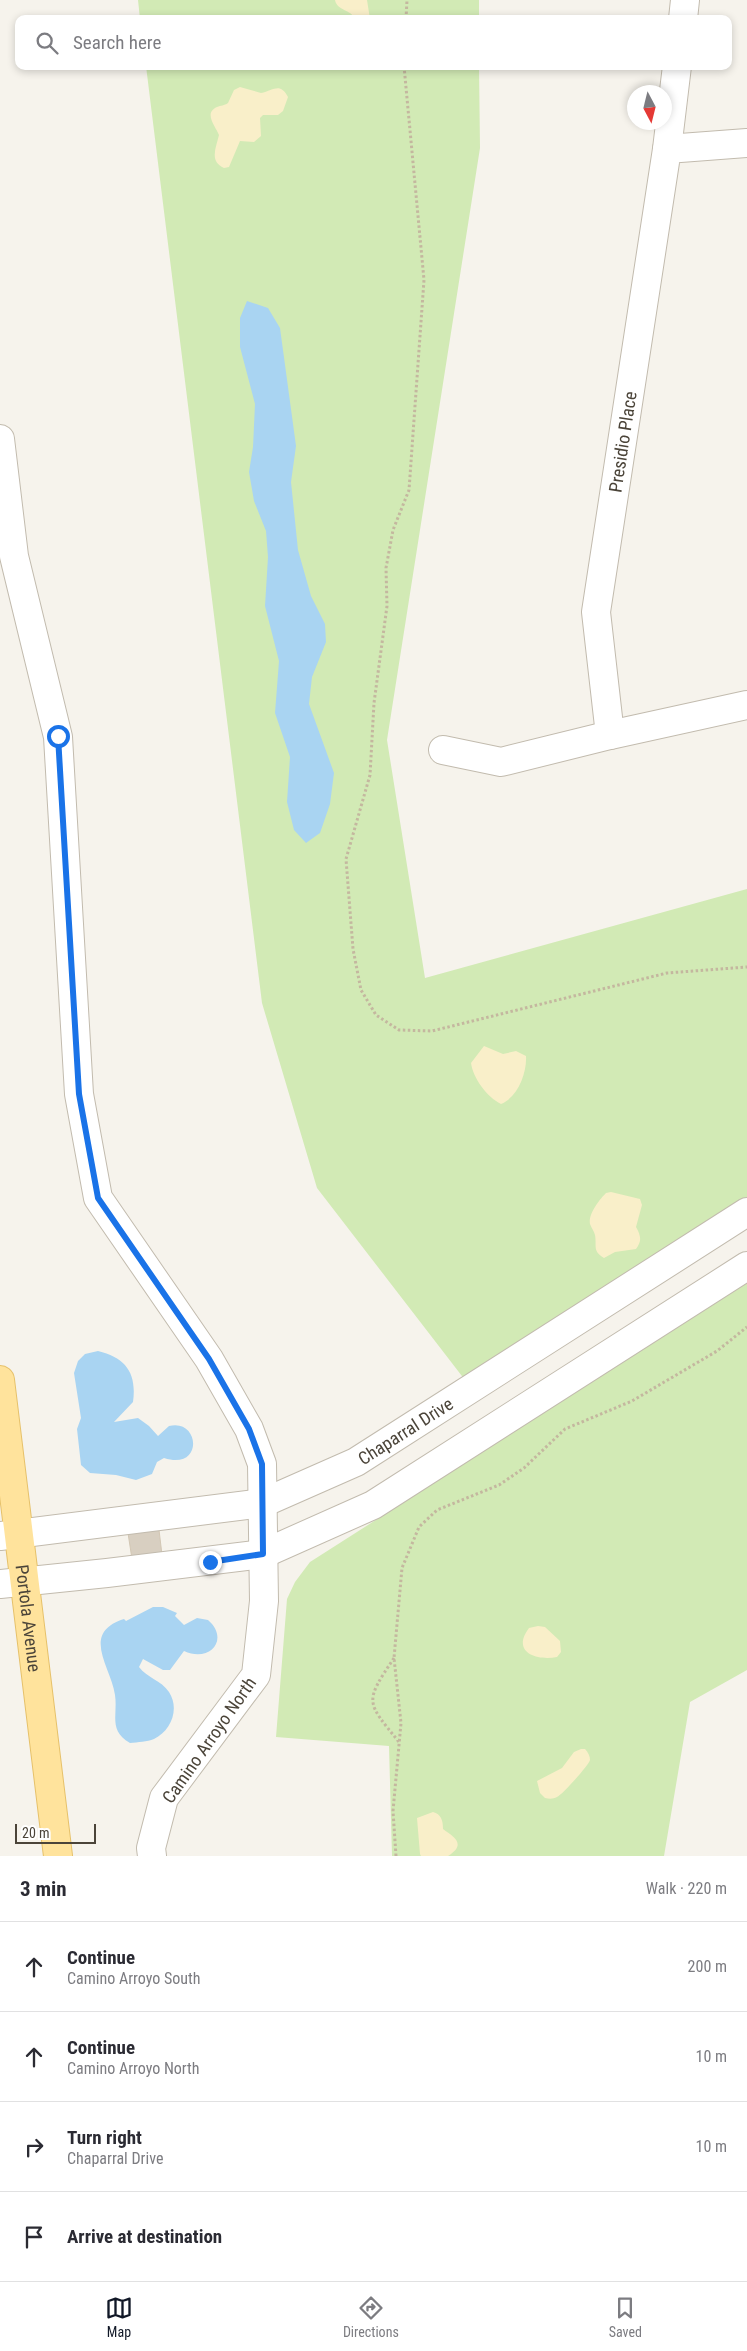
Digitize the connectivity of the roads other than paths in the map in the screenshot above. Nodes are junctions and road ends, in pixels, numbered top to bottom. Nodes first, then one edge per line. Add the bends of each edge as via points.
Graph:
1 (685, 0) edge
2 (683, 15) edge
3 (677, 70) edge
4 (747, 143) edge
5 (667, 149) junction
6 (0, 439) edge
7 (747, 705) edge
8 (610, 735) junction
9 (443, 750) dead end
10 (747, 1212) edge
11 (747, 1266) edge
12 (0, 1380) edge
13 (263, 1503) junction
14 (9, 1534) edge
15 (263, 1554) junction
16 (12, 1582) edge
17 (58, 1856) edge
18 (152, 1856) edge

1 - 2 street
3 - 5 street, Presidio Place
4 - 5 street
5 - 8 street, Presidio Place via 596,612
6 - 13 street, Camino Arroyo North via 14,556 58,736 79,1094 98,1198 209,1359 249,1429 262,1464
7 - 8 street
8 - 9 street via 501,762
10 - 13 street, Chaparral Drive via 356,1462
11 - 15 street via 373,1506
12 - 14 main road, Portola Avenue
13 - 14 street, Chaparral Drive
13 - 15 street, Camino Arroyo North
14 - 16 main road, Portola Avenue
15 - 16 street
15 - 18 street, Camino Arroyo North via 264,1602 256,1675 164,1798 151,1848
16 - 17 main road, Portola Avenue

